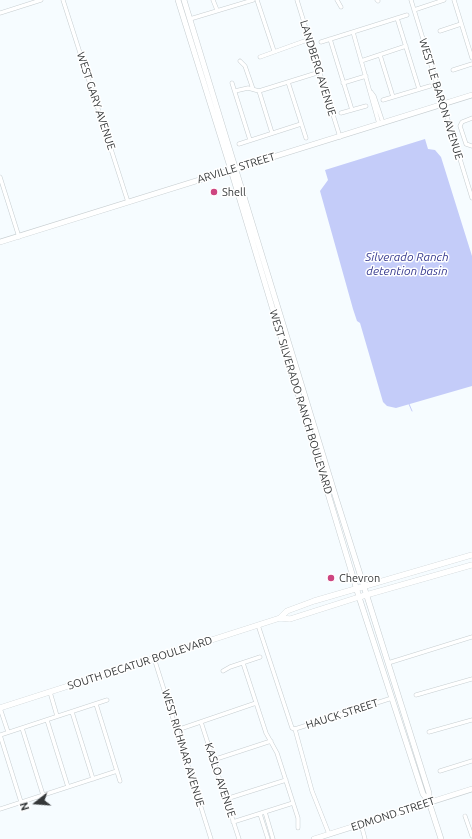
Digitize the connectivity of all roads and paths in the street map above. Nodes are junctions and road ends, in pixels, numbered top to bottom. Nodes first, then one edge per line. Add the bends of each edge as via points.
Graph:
1 (42, 0) edge
2 (63, 0) edge
3 (178, 0) edge
4 (184, 0) edge
5 (214, 0) edge
6 (253, 0) edge
7 (258, 0) edge
8 (297, 0) edge
9 (337, 0) edge
10 (411, 0) edge
11 (444, 0) edge
12 (454, 0) edge
13 (341, 7) dead end
14 (180, 9) junction
15 (217, 10) junction
16 (414, 10) junction
17 (0, 13) edge
18 (407, 15) dead end
19 (397, 18) junction
20 (190, 19) junction
21 (461, 24) junction
22 (440, 30) dead end
23 (353, 32) junction
24 (330, 39) junction
25 (310, 40) junction
26 (322, 42) dead end
27 (406, 46) junction
28 (274, 51) junction
29 (380, 55) junction
30 (260, 57) dead end
31 (472, 58) edge
32 (240, 61) dead end
33 (361, 61) junction
34 (472, 64) edge
35 (453, 70) dead end
36 (320, 72) junction
37 (366, 76) junction
38 (288, 82) junction
39 (232, 83) dead end
40 (343, 83) junction
41 (430, 86) dead end
42 (253, 89) junction
43 (419, 89) junction
44 (235, 91) junction
45 (259, 91) junction
46 (472, 95) edge
47 (393, 97) junction
48 (383, 100) dead end
49 (443, 104) junction
50 (366, 106) dead end
51 (352, 110) junction
52 (341, 113) dead end
53 (472, 118) edge
54 (381, 123) junction
55 (301, 124) junction
56 (272, 133) junction
57 (340, 137) junction
58 (306, 138) dead end
59 (250, 140) junction
60 (239, 144) dead end
61 (470, 145) edge
62 (234, 169) junction
63 (0, 176) edge
64 (472, 198) edge
65 (128, 202) junction
66 (19, 237) junction
67 (0, 242) edge
68 (472, 555) edge
69 (472, 565) edge
70 (363, 586) junction
71 (356, 588) junction
72 (367, 595) junction
73 (359, 597) junction
74 (280, 618) junction
75 (258, 625) junction
76 (472, 637) edge
77 (260, 657) dead end
78 (154, 658) junction
79 (388, 662) junction
80 (243, 663) junction
81 (223, 671) dead end
82 (472, 679) edge
83 (50, 692) junction
84 (416, 695) dead end
85 (392, 698) junction
86 (107, 700) dead end
87 (256, 703) junction
88 (96, 704) junction
89 (0, 708) edge
90 (72, 712) junction
91 (57, 716) junction
92 (47, 720) junction
93 (472, 720) edge
94 (201, 722) junction
95 (22, 728) junction
96 (294, 728) junction
97 (177, 730) junction
98 (8, 732) junction
99 (429, 732) dead end
100 (0, 735) edge
101 (271, 741) junction
102 (213, 760) junction
103 (472, 762) edge
104 (440, 771) dead end
105 (117, 772) junction
106 (93, 779) junction
107 (286, 780) junction
108 (120, 781) dead end
109 (68, 787) junction
110 (472, 788) edge
111 (43, 795) junction
112 (226, 799) junction
113 (22, 802) junction
114 (429, 802) junction
115 (293, 803) junction
116 (0, 809) edge
117 (265, 812) junction
118 (260, 814) junction
119 (465, 816) dead end
120 (233, 822) junction
121 (360, 824) junction
122 (298, 828) dead end
123 (330, 834) junction
124 (472, 836) edge
125 (211, 839) edge
126 (239, 839) edge
127 (268, 839) edge
128 (273, 839) edge
129 (314, 839) edge
130 (365, 839) edge
131 (441, 839) edge

1 - 17 street
2 - 65 street, WEST GARY AVENUE
3 - 14 main road, WEST SILVERADO RANCH BOULEVARD
4 - 20 main road, WEST SILVERADO RANCH BOULEVARD
5 - 15 street
6 - 15 street
7 - 28 street
8 - 25 street, LANDBERG AVENUE
9 - 13 street
10 - 16 street, WEST LE BARON AVENUE
11 - 16 street
12 - 21 street
14 - 20 main road via 186,19
14 - 62 main road, WEST SILVERADO RANCH BOULEVARD
15 - 20 street
16 - 49 street, WEST LE BARON AVENUE
18 - 19 street
19 - 23 street
19 - 27 street
20 - 62 main road, WEST SILVERADO RANCH BOULEVARD
21 - 22 street
21 - 31 street
23 - 24 street
23 - 33 street
24 - 26 street
24 - 40 street
25 - 28 street
25 - 36 street, LANDBERG AVENUE
27 - 29 street
27 - 43 street
28 - 30 street
29 - 33 street
29 - 47 street
32 - 42 street via 245,66
33 - 37 street
34 - 35 street
36 - 38 street
36 - 57 street, LANDBERG AVENUE
37 - 40 street
37 - 54 street
38 - 45 street
38 - 55 street
39 - 44 street
40 - 51 street
41 - 43 street
42 - 44 street
42 - 45 street
43 - 47 street
44 - 59 street
45 - 56 street
46 - 49 main road, ARVILLE STREET
47 - 48 street
49 - 54 main road, ARVILLE STREET
49 - 64 street, WEST LE BARON AVENUE
50 - 51 street
51 - 52 street
53 - 61 street via 461,123 463,135
54 - 57 main road, ARVILLE STREET
55 - 56 street
55 - 58 street
56 - 59 street
57 - 62 main road, ARVILLE STREET
59 - 60 street
62 - 65 main road, ARVILLE STREET
62 - 70 main road, WEST SILVERADO RANCH BOULEVARD
62 - 71 main road, WEST SILVERADO RANCH BOULEVARD
63 - 66 street
65 - 66 main road, ARVILLE STREET
66 - 67 main road, ARVILLE STREET
68 - 70 main road, SOUTH DECATUR BOULEVARD
69 - 72 main road, SOUTH DECATUR BOULEVARD
70 - 71 main road, SOUTH DECATUR BOULEVARD
70 - 72 main road, WEST SILVERADO RANCH BOULEVARD
71 - 73 main road, WEST SILVERADO RANCH BOULEVARD
71 - 74 main road, SOUTH DECATUR BOULEVARD via 287,610
72 - 73 main road, SOUTH DECATUR BOULEVARD
72 - 79 main road, WEST SILVERADO RANCH BOULEVARD
73 - 74 main road, SOUTH DECATUR BOULEVARD via 290,619
73 - 85 main road, WEST SILVERADO RANCH BOULEVARD
74 - 75 main road, SOUTH DECATUR BOULEVARD
75 - 78 main road, SOUTH DECATUR BOULEVARD
75 - 96 street via 290,725
76 - 79 street
77 - 80 street
78 - 83 main road, SOUTH DECATUR BOULEVARD
78 - 97 street, WEST RICHMAR AVENUE
79 - 114 main road, WEST SILVERADO RANCH BOULEVARD via 429,793
80 - 81 street
80 - 87 street
82 - 84 street
83 - 89 main road, SOUTH DECATUR BOULEVARD
83 - 91 street
85 - 96 street, HAUCK STREET
85 - 114 main road, WEST SILVERADO RANCH BOULEVARD via 423,794
86 - 88 street
87 - 94 street
87 - 101 street
88 - 90 street
88 - 105 street
89 - 98 street
90 - 91 street
90 - 106 street
91 - 92 street
92 - 95 street
92 - 109 street
93 - 99 street
94 - 97 street
94 - 102 street, KASLO AVENUE
95 - 98 street
95 - 111 street
96 - 123 street via 312,791
97 - 125 street, WEST RICHMAR AVENUE
98 - 100 street
100 - 113 street
101 - 102 street
101 - 107 street via 278,753
102 - 112 street, KASLO AVENUE
103 - 104 street
105 - 106 street
105 - 108 street
106 - 109 street
107 - 112 street
107 - 115 street
109 - 111 street
110 - 114 main road, EDMOND STREET
111 - 113 street
112 - 120 street, KASLO AVENUE
113 - 116 street
114 - 121 main road, EDMOND STREET
114 - 131 main road, WEST SILVERADO RANCH BOULEVARD
115 - 117 street
115 - 122 street
117 - 118 street
117 - 128 street
118 - 120 street
118 - 127 street
119 - 124 street
120 - 126 street, KASLO AVENUE
121 - 123 main road, EDMOND STREET
121 - 130 street
123 - 129 main road, EDMOND STREET

